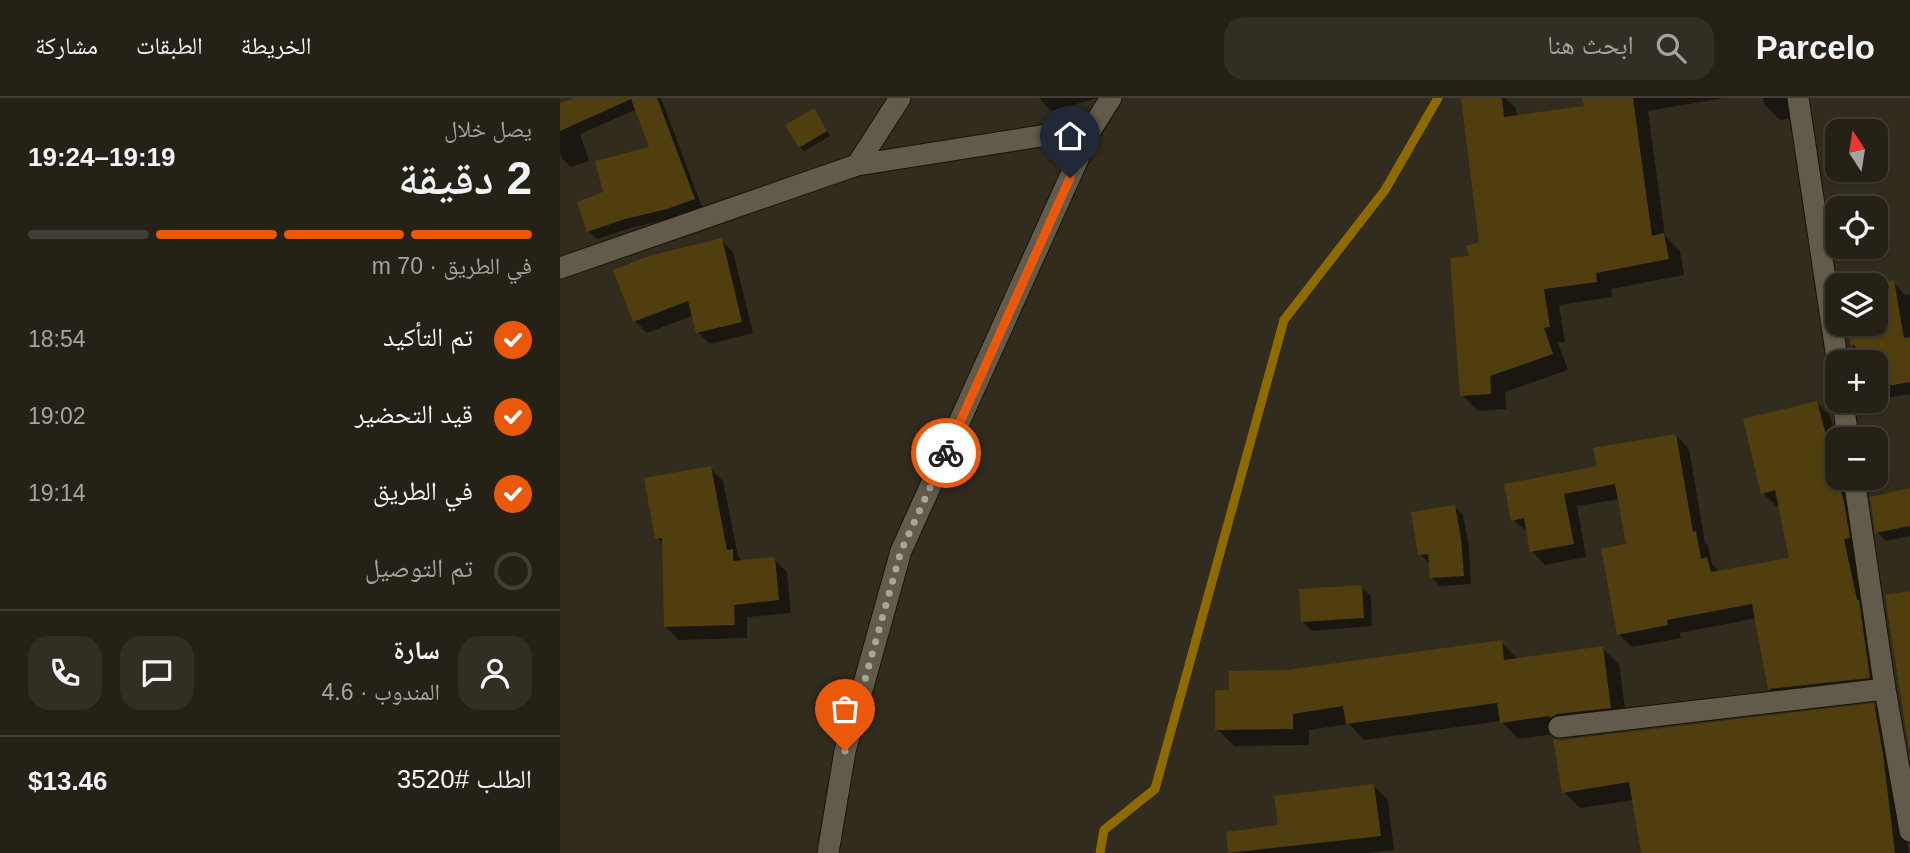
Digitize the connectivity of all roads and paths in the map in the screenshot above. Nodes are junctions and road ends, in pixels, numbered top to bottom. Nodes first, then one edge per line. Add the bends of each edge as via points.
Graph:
1 (900, 98) edge
2 (1111, 98) edge
3 (1798, 98) edge
4 (1092, 128) junction
5 (857, 165) junction
6 (560, 268) edge
7 (1836, 350) edge
8 (1856, 490) edge
9 (1885, 689) junction
10 (1559, 727) dead end
11 (1910, 831) edge
12 (828, 853) edge

1 - 5 street
2 - 4 street
3 - 7 street
4 - 5 street
4 - 12 street via 901,551 845,751
5 - 6 street
8 - 9 street
9 - 10 street
9 - 11 street

